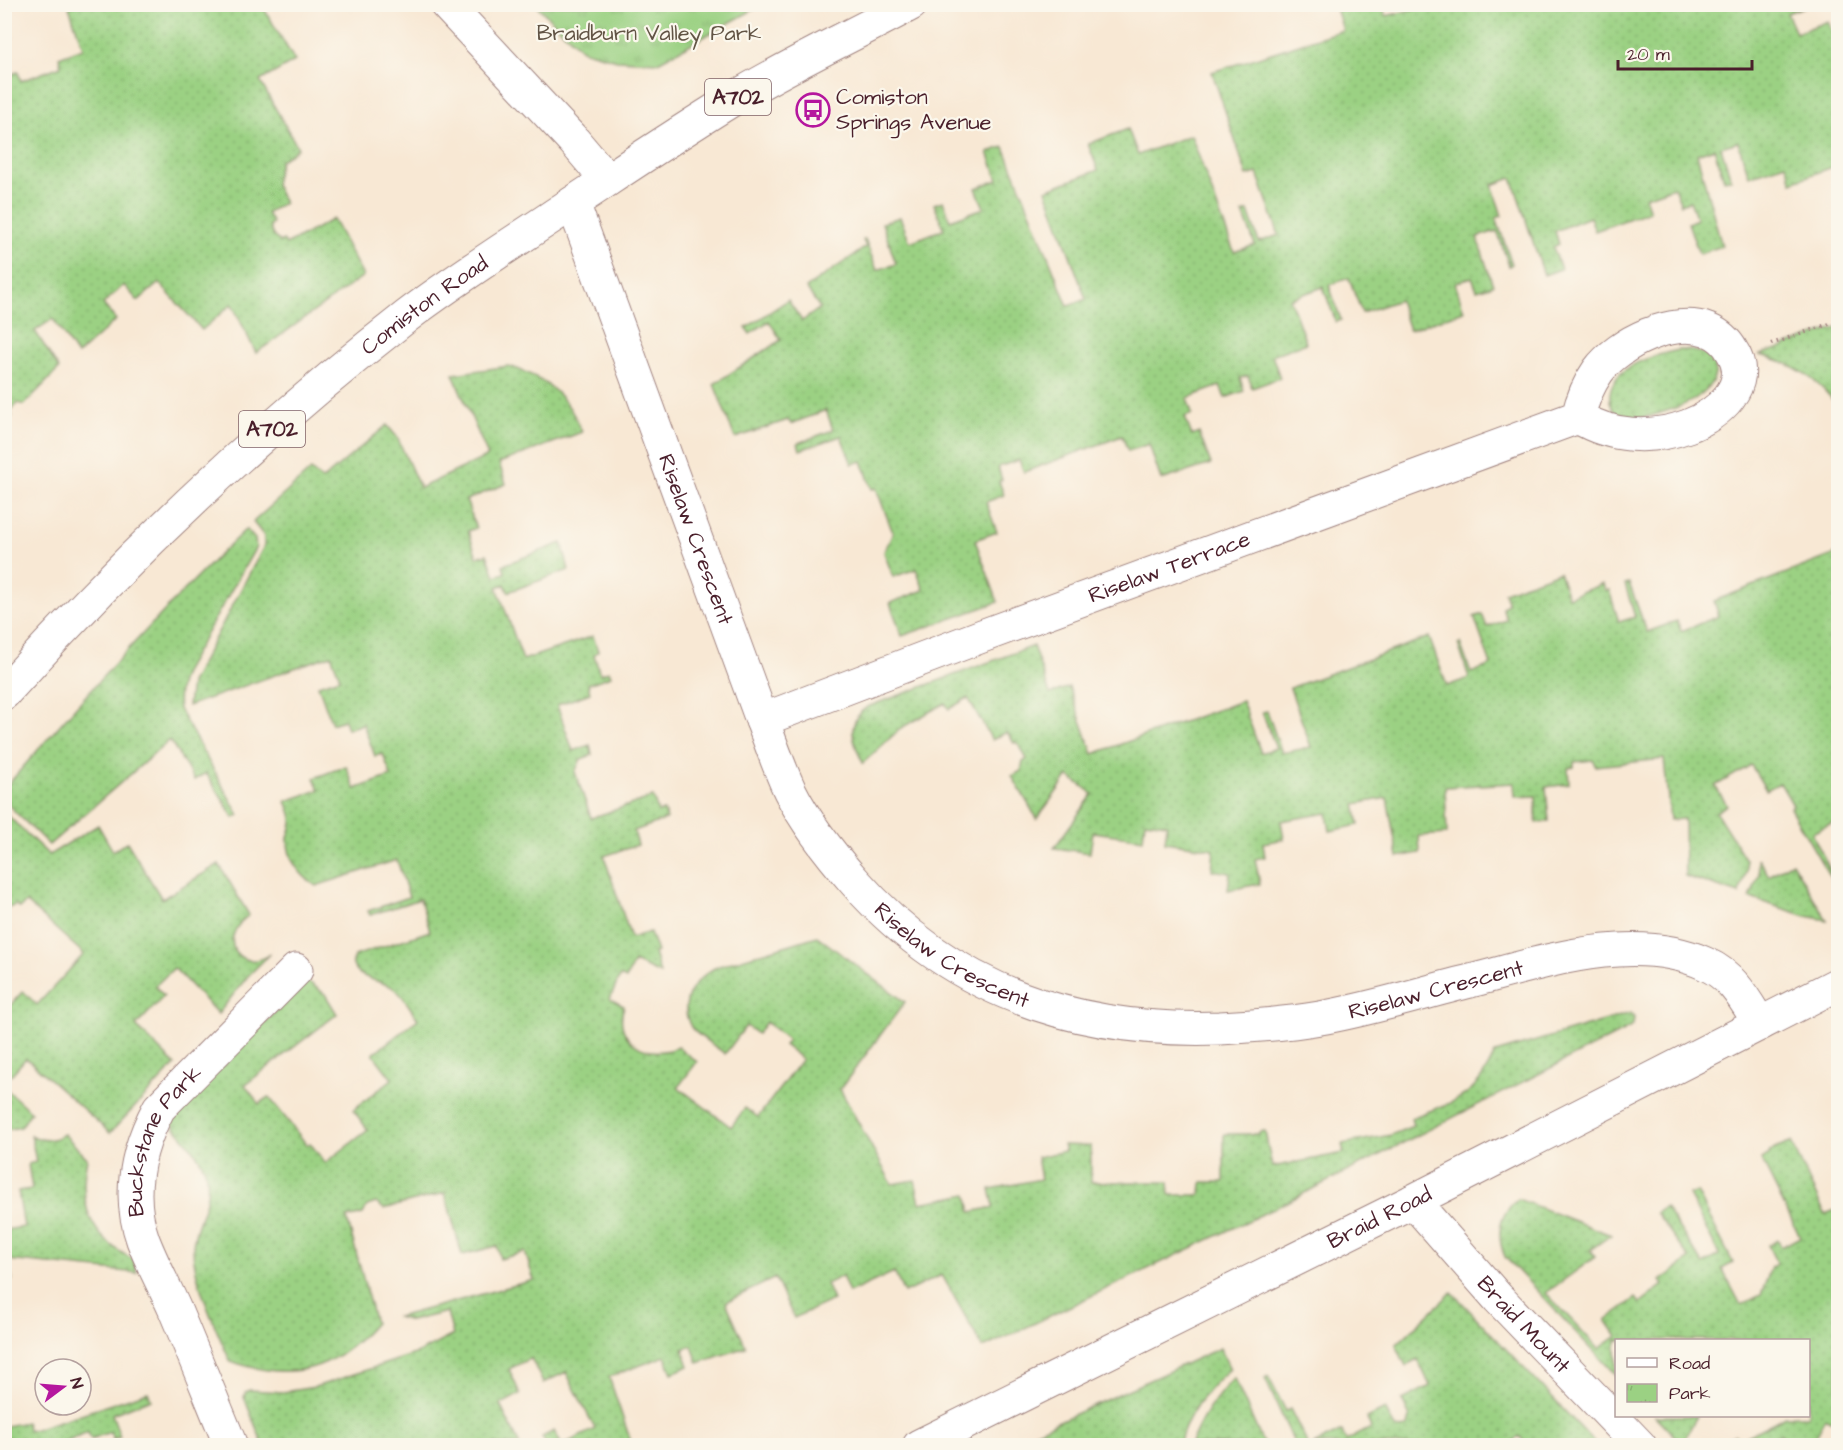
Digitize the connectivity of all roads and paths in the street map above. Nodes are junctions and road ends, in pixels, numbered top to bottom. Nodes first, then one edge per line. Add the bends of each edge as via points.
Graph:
1 (446, 4) edge
2 (911, 4) edge
3 (607, 180) junction
4 (573, 203) junction
5 (1839, 321) edge
6 (1736, 357) junction
7 (1578, 417) junction
8 (4, 693) edge
9 (762, 720) junction
10 (296, 970) dead end
11 (1839, 984) edge
12 (1760, 1024) junction
13 (1413, 1201) junction
14 (231, 1446) edge
15 (919, 1446) edge
16 (1640, 1446) edge

1 - 3 street
2 - 3 street, Comiston Road / A702 via 745,92
3 - 4 street, Comiston Road / A702
4 - 8 street, Comiston Road / A702 via 428,301 294,410 202,490
4 - 9 street, Riselaw Crescent
5 - 6 path
6 - 7 street via 1738,375 1728,399 1691,425 1659,434 1631,435
6 - 7 street via 1726,342 1698,327 1678,327 1645,336 1617,351 1598,371 1585,393
7 - 9 street, Riselaw Terrace
9 - 12 street, Riselaw Crescent via 791,793 832,857 879,909 929,950 966,973 1003,992 1080,1018 1138,1027 1259,1026 1320,1018 1586,954 1639,950 1686,957 1722,972 1736,986
10 - 14 street, Buckstane Park via 159,1108 148,1129 136,1171 142,1237
11 - 12 street, Braid Road
12 - 13 street, Braid Road
13 - 15 street, Braid Road
13 - 16 street, Braid Mount via 1498,1298

